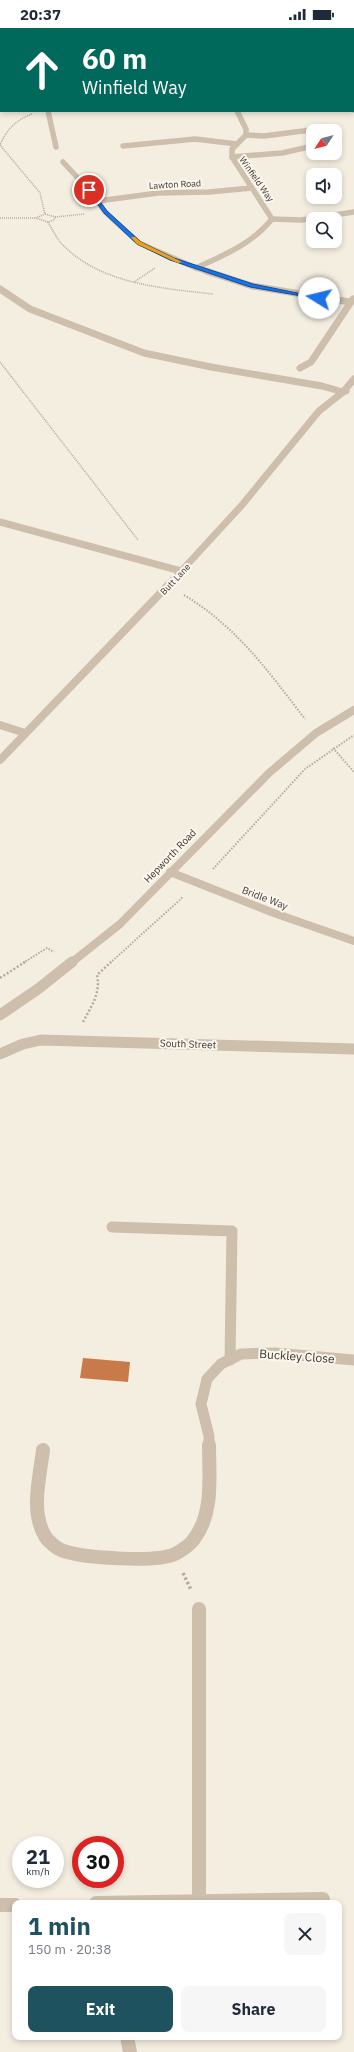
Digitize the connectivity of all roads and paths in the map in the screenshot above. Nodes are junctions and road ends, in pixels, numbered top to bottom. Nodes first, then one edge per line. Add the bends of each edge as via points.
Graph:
1 (48, 112) edge
2 (237, 112) edge
3 (306, 131) edge
4 (246, 135) junction
5 (237, 144) junction
6 (56, 146) dead end
7 (123, 146) dead end
8 (306, 148) edge
9 (232, 157) junction
10 (63, 162) dead end
11 (252, 188) junction
12 (98, 201) junction
13 (105, 212) junction
14 (354, 212) edge
15 (45, 214) junction
16 (55, 217) junction
17 (0, 218) edge
18 (36, 218) junction
19 (272, 219) junction
20 (48, 222) junction
21 (172, 259) junction
22 (196, 268) junction
23 (134, 282) junction
24 (0, 289) edge
25 (214, 294) dead end
26 (352, 300) edge
27 (0, 362) edge
28 (300, 368) dead end
29 (354, 379) edge
30 (354, 389) edge
31 (343, 392) junction
32 (0, 522) edge
33 (157, 564) junction
34 (181, 571) junction
35 (275, 680) dead end
36 (354, 710) edge
37 (0, 725) edge
38 (25, 733) junction
39 (354, 735) edge
40 (0, 760) edge
41 (219, 863) dead end
42 (170, 872) junction
43 (175, 904) dead end
44 (354, 941) edge
45 (47, 948) dead end
46 (0, 978) edge
47 (0, 1015) edge
48 (80, 1026) dead end
49 (354, 1049) edge
50 (0, 1054) edge
51 (112, 1227) dead end
52 (230, 1360) junction
53 (354, 1360) edge
54 (43, 1450) dead end
55 (175, 1554) junction
56 (199, 1608) joint
57 (323, 1899) dead end
58 (199, 1900) edge
59 (261, 1900) edge
60 (0, 1905) edge
61 (12, 1905) edge
62 (128, 2040) edge
63 (130, 2052) edge

1 - 6 street
1 - 15 path via 30,114 14,122 4,133 0,145 7,158 30,178 41,194
2 - 4 street
3 - 4 street via 264,136
4 - 5 street, Winfield Way
5 - 7 street via 195,139
5 - 9 street, Winfield Way via 232,149
8 - 9 street via 282,153
9 - 11 street, Winfield Way
10 - 12 street
11 - 12 street, Lawton Road via 158,193
11 - 19 street, Winfield Way via 268,209
12 - 13 street
13 - 16 path
13 - 21 street via 139,243
14 - 19 street via 301,220
15 - 16 path
15 - 18 path
16 - 20 path
17 - 18 path
18 - 20 path
19 - 22 street via 266,228 229,253
20 - 23 path via 55,237 75,258 99,271
21 - 22 street
21 - 23 path via 146,272
22 - 26 street via 252,286
23 - 25 path
24 - 31 street via 30,309 144,353
26 - 28 street via 310,362
27 - 33 path
29 - 31 street, Butt Lane
30 - 31 street, Butt Lane
31 - 34 street, Butt Lane via 319,411 242,505
32 - 33 street
33 - 34 street
34 - 35 path via 177,591 205,606 237,633
34 - 38 street, Butt Lane
36 - 42 street, Hepworth Road via 316,733 269,772
37 - 38 street
38 - 40 street, Butt Lane
39 - 41 path via 305,770
42 - 44 street, Bridle Way
42 - 47 street, Hepworth Road via 120,924 38,989
43 - 48 path via 97,975 97,994
45 - 46 path
49 - 50 street, South Street via 41,1040 23,1044
51 - 52 street via 232,1231
52 - 53 street, Buckley Close via 241,1354 275,1352
52 - 55 street, Buckley Close via 221,1364 207,1380 201,1404 209,1436 209,1493 204,1525 193,1541
54 - 55 street, Buckley Close via 36,1513 45,1537 60,1550 91,1556 150,1559
55 - 56 path
56 - 58 street
57 - 59 street
60 - 61 street
62 - 63 street

